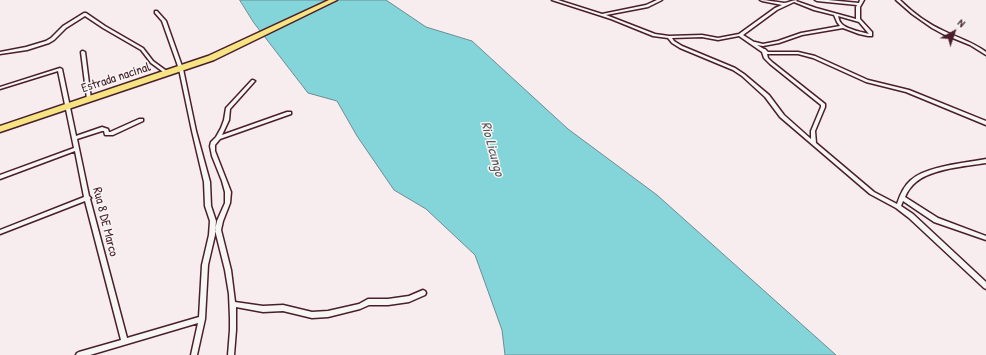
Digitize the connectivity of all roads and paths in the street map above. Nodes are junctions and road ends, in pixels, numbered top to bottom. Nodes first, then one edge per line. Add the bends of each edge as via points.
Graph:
1 (334, 0) edge
2 (554, 0) edge
3 (660, 0) edge
4 (762, 0) edge
5 (794, 0) edge
6 (817, 0) edge
7 (898, 0) edge
8 (861, 2) edge
9 (787, 4) junction
10 (156, 12) dead end
11 (836, 14) junction
12 (601, 15) junction
13 (859, 21) junction
14 (843, 27) junction
15 (740, 35) junction
16 (669, 37) junction
17 (752, 42) junction
18 (764, 50) junction
19 (84, 52) dead end
20 (0, 53) edge
21 (986, 54) edge
22 (181, 69) junction
23 (167, 73) junction
24 (253, 81) dead end
25 (0, 88) edge
26 (89, 99) junction
27 (68, 106) junction
28 (289, 113) dead end
29 (142, 120) dead end
30 (986, 122) edge
31 (0, 129) edge
32 (75, 138) junction
33 (218, 138) junction
34 (814, 144) junction
35 (76, 149) junction
36 (986, 161) edge
37 (0, 177) edge
38 (88, 198) junction
39 (902, 198) junction
40 (898, 206) junction
41 (0, 232) edge
42 (986, 238) edge
43 (986, 286) edge
44 (423, 293) dead end
45 (234, 304) junction
46 (202, 319) junction
47 (125, 342) junction
48 (79, 355) edge
49 (194, 355) edge
50 (232, 355) edge

1 - 22 highway, Estrada nacinal via 238,46
2 - 12 street
3 - 12 street via 647,6
4 - 9 street
5 - 9 street
5 - 11 street
6 - 8 street
7 - 21 street via 937,30 970,43
8 - 13 street
9 - 15 street
10 - 22 street via 164,21
11 - 13 street
11 - 14 street
12 - 16 street via 654,35
13 - 14 street via 871,35 863,35
14 - 17 street via 801,34 763,45
15 - 16 street via 718,40 696,36
15 - 17 street
16 - 34 street via 681,47 743,75 767,96 782,116
17 - 18 street
18 - 30 street via 814,57 867,81 907,91
18 - 34 street via 766,58 771,63 823,104 812,131
19 - 26 street
20 - 23 street via 52,40 60,31 85,14 142,49 152,62
22 - 23 highway, Estrada nacinal
22 - 46 street via 207,182 208,206 212,221 212,235 205,265
23 - 26 highway, Estrada nacinal
24 - 33 street via 228,109 226,121
25 - 27 street, Rua 8 DE Marco via 60,68
26 - 27 highway, Estrada nacinal
27 - 31 highway, Estrada nacinal
27 - 32 street, Rua 8 DE Marco
28 - 33 street
29 - 32 street via 111,134 102,129
32 - 35 street, Rua 8 DE Marco
33 - 45 street via 213,143 212,152 228,193 227,209 218,223 218,230
34 - 40 street via 872,193
35 - 37 street
35 - 38 street, Rua 8 DE Marco
36 - 39 street via 926,173 914,179
38 - 41 street
38 - 47 street, Rua 8 DE Marco
39 - 40 street
39 - 42 street via 936,220
40 - 43 street
44 - 45 street via 409,299 368,302 328,314 312,315 283,308 263,309
45 - 50 street
46 - 47 street
46 - 49 street
47 - 48 street

